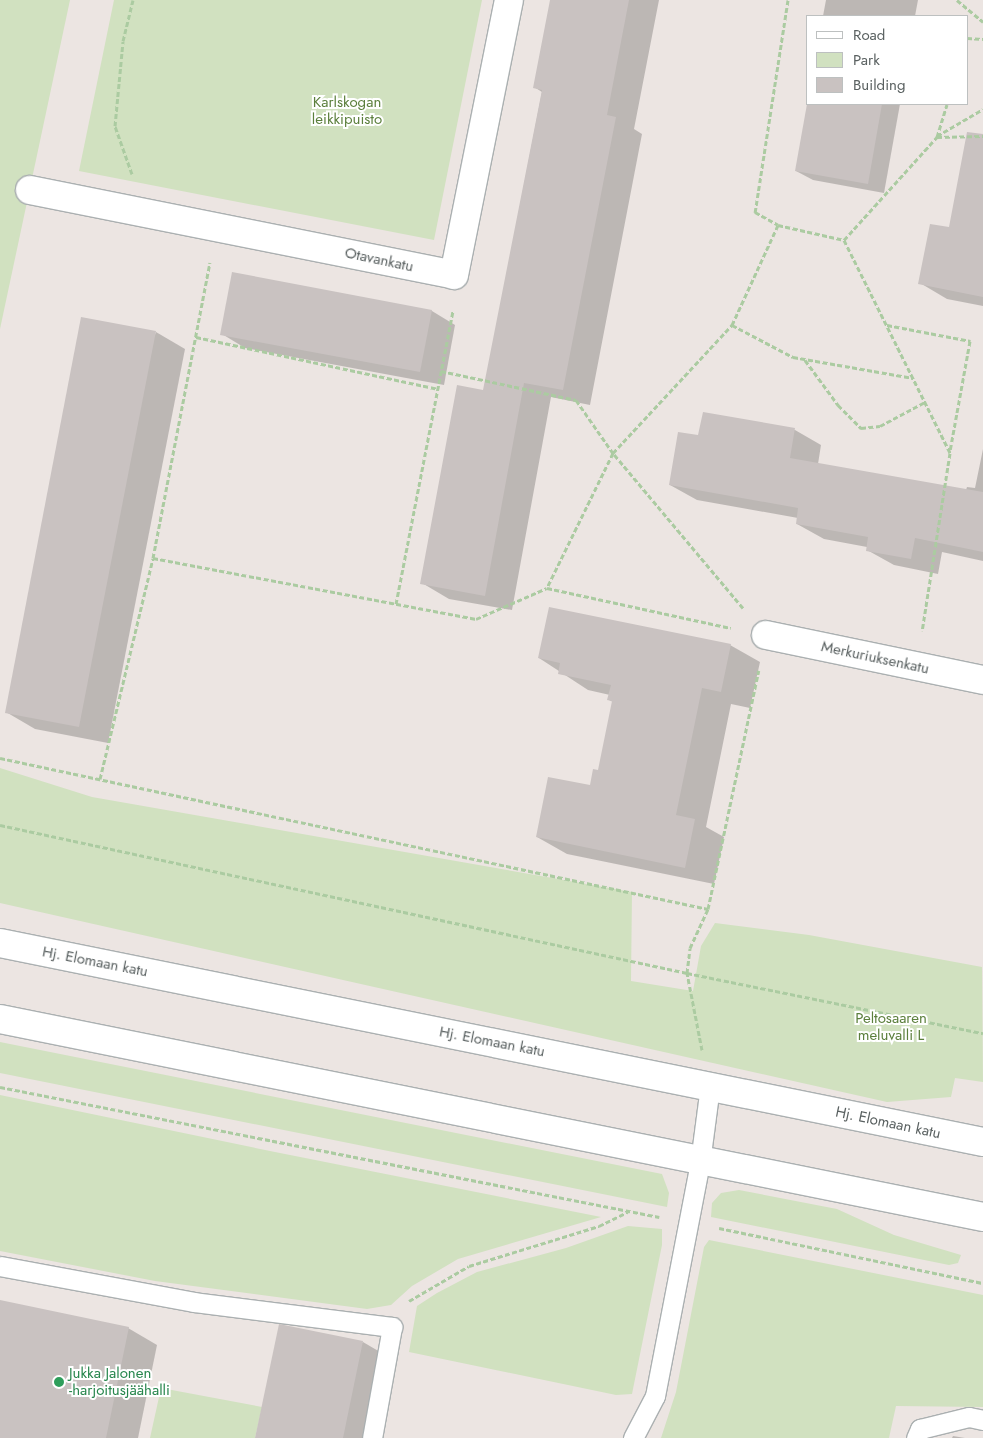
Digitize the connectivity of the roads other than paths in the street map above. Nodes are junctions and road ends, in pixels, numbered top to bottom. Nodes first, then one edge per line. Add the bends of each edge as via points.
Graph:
1 (509, 0) edge
2 (30, 190) dead end
3 (766, 635) road end
4 (983, 680) edge
5 (0, 943) edge
6 (0, 1019) edge
7 (710, 1086) junction
8 (983, 1142) edge
9 (700, 1162) junction
10 (983, 1217) edge
11 (0, 1266) edge
12 (983, 1420) edge
13 (372, 1438) edge
14 (633, 1438) edge
15 (916, 1438) edge

1 - 2 street, Otavankatu via 454,275
3 - 4 street, Merkuriuksenkatu
5 - 7 street, Hj. Elomaan katu
6 - 9 street
7 - 8 street, Hj. Elomaan katu
7 - 9 lane
9 - 10 street
9 - 14 lane via 655,1396
11 - 13 lane via 194,1302 392,1327
12 - 15 lane via 969,1417 920,1429

